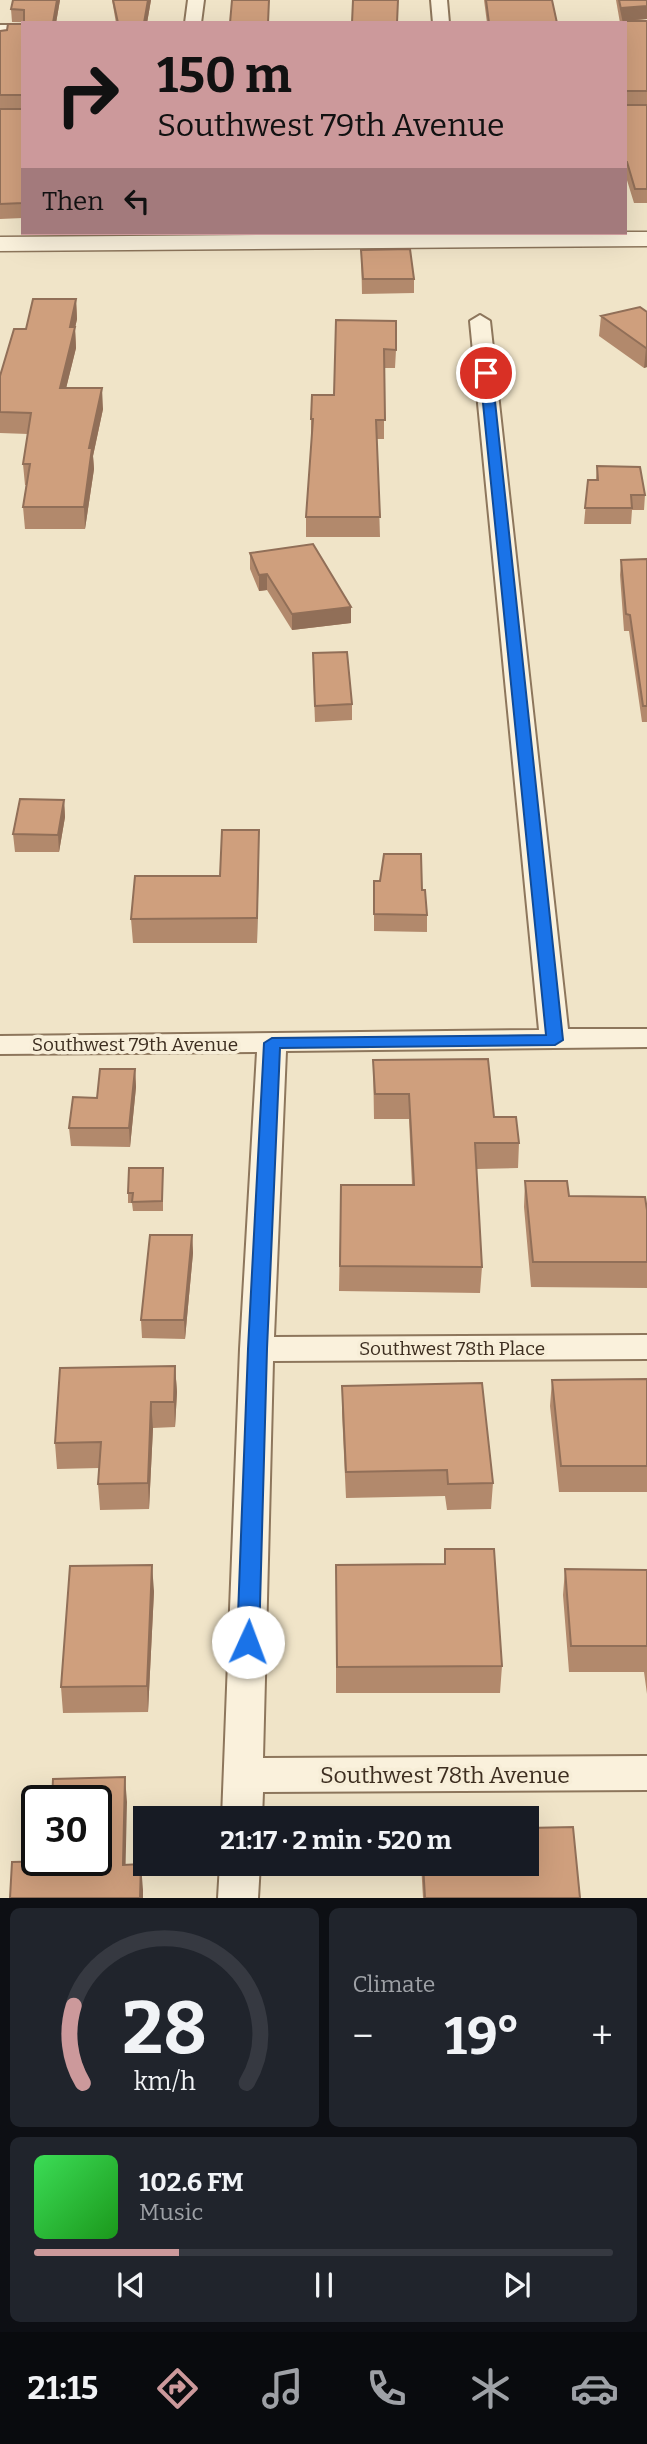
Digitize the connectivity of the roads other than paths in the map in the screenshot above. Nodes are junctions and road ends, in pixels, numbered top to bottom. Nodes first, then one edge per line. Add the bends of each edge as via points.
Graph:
1 (196, 0) edge
2 (439, 0) edge
3 (193, 21) edge
4 (441, 21) edge
5 (0, 30) edge
6 (21, 30) edge
7 (647, 239) edge
8 (0, 244) edge
9 (480, 321) dead end
10 (647, 1038) edge
11 (555, 1040) junction
12 (272, 1043) junction
13 (0, 1045) edge
14 (647, 1347) edge
15 (257, 1349) junction
16 (647, 1773) edge
17 (244, 1775) junction
18 (243, 1806) edge
19 (239, 1876) edge
20 (238, 1898) edge

1 - 3 street
2 - 4 street
5 - 6 street
7 - 8 street
9 - 11 street
10 - 11 street, Southwest 79th Avenue
11 - 12 street, Southwest 79th Avenue
12 - 13 street, Southwest 79th Avenue
12 - 15 street
14 - 15 street, Southwest 78th Place
15 - 17 street
16 - 17 street, Southwest 78th Avenue
17 - 18 street
19 - 20 street

